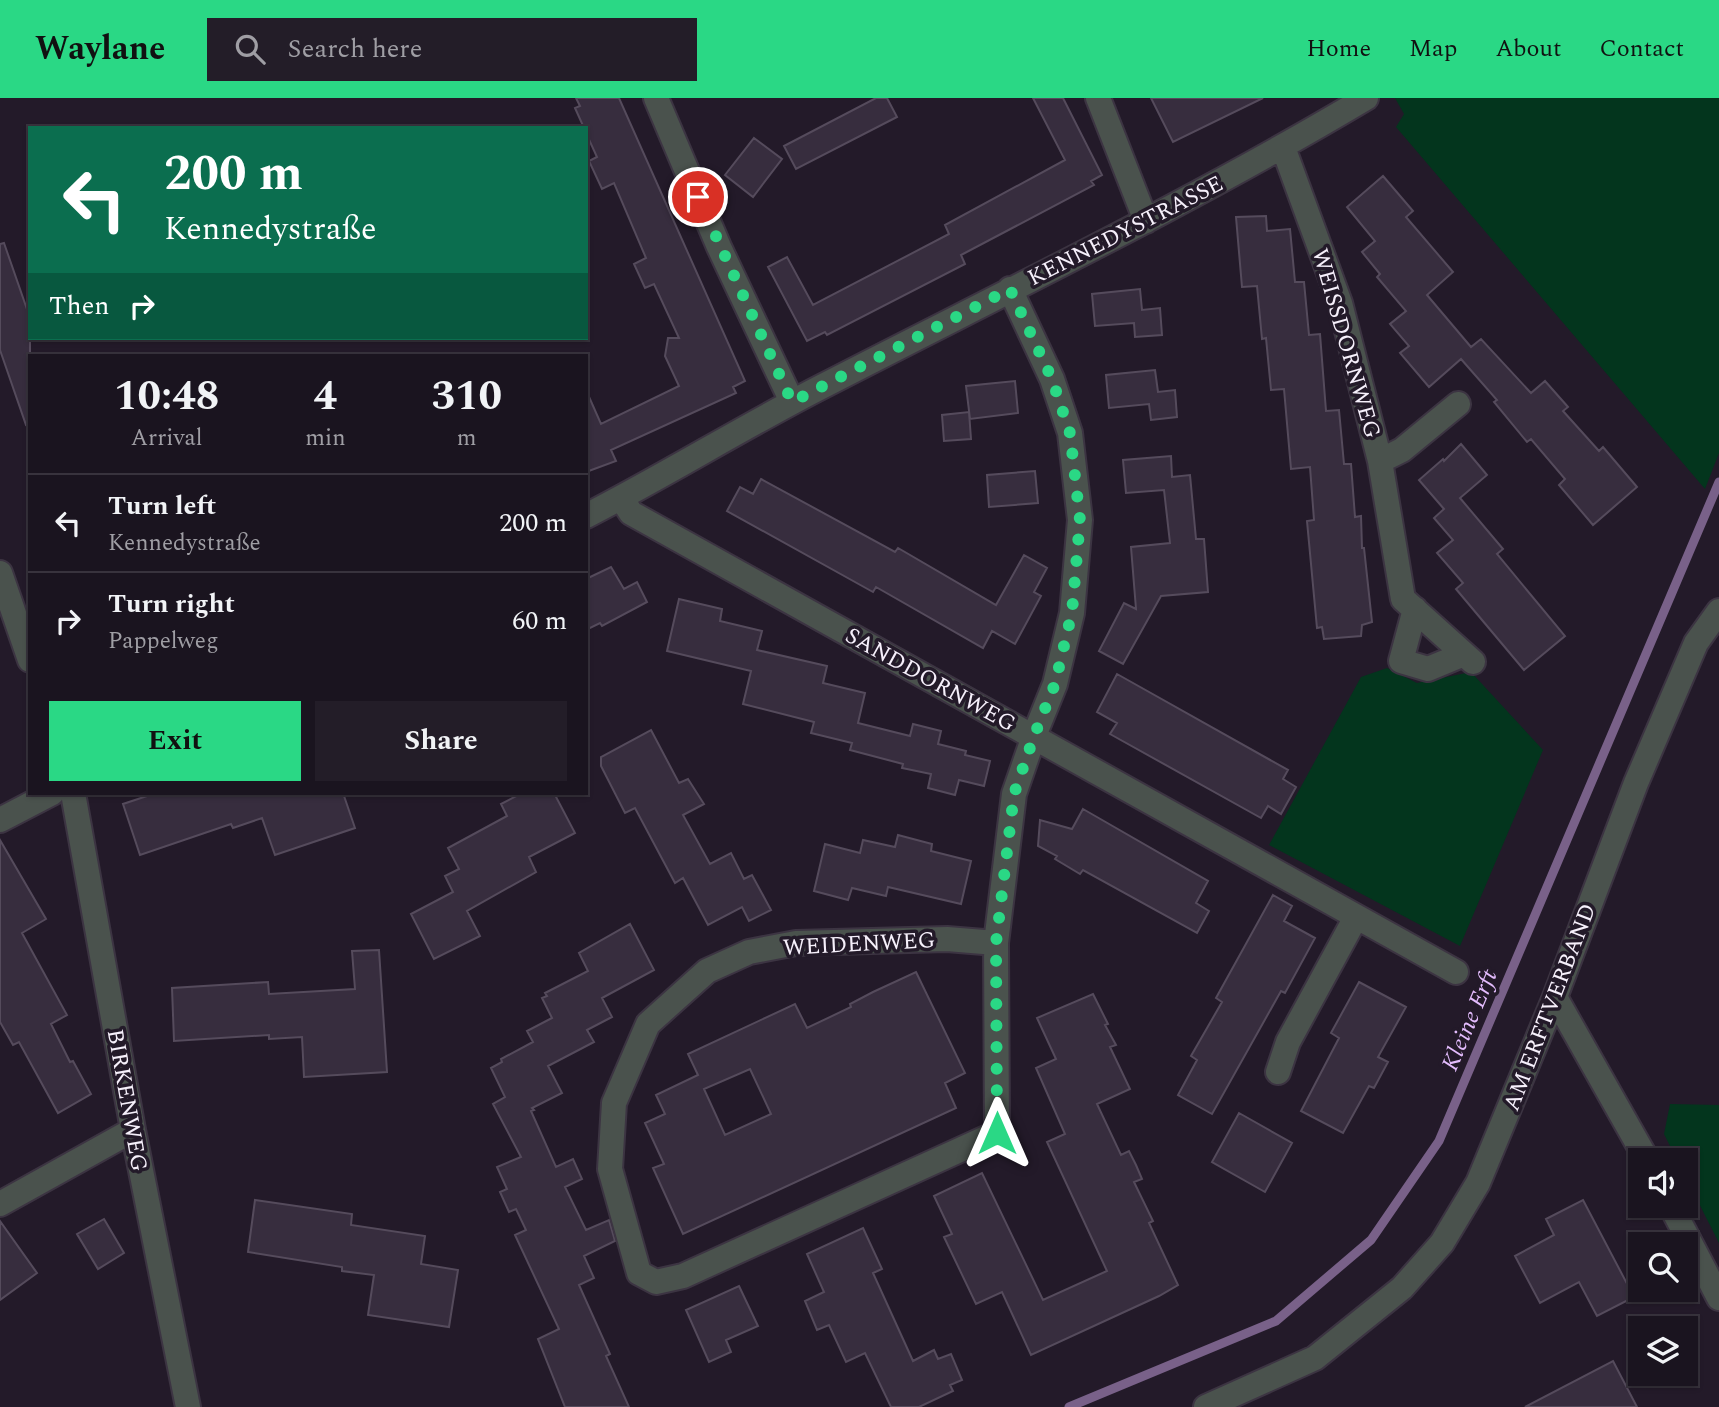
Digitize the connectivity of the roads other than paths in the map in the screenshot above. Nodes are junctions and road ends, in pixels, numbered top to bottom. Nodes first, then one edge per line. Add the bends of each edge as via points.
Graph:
1 (656, 98) edge
2 (1098, 98) edge
3 (1366, 98) edge
4 (1283, 147) junction
5 (1146, 220) junction
6 (1010, 289) junction
7 (792, 402) junction
8 (1458, 404) dead end
9 (1380, 461) junction
10 (621, 498) junction
11 (588, 515) edge
12 (0, 573) edge
13 (1415, 609) junction
14 (1719, 611) edge
15 (28, 654) edge
16 (1034, 736) junction
17 (48, 795) edge
18 (74, 795) edge
19 (0, 820) edge
20 (1356, 917) junction
21 (996, 943) junction
22 (1456, 972) dead end
23 (1555, 997) junction
24 (1278, 1072) dead end
25 (133, 1130) junction
26 (1640, 1148) edge
27 (0, 1204) edge
28 (1677, 1218) edge
29 (1719, 1298) edge
30 (188, 1407) edge
31 (1206, 1407) edge

1 - 7 street
2 - 5 street
3 - 4 street, KENNEDYSTRASSE
4 - 5 street, KENNEDYSTRASSE
4 - 9 street, WEISSDORNWEG via 1340,303
5 - 6 street, KENNEDYSTRASSE
6 - 7 street, KENNEDYSTRASSE
6 - 16 street via 1052,379 1070,433 1080,520 1072,612 1055,684
7 - 10 street, KENNEDYSTRASSE
8 - 9 street, WEISSDORNWEG via 1402,450
9 - 13 street, WEISSDORNWEG via 1403,599
10 - 11 street, KENNEDYSTRASSE
10 - 16 street, SANDDORNWEG via 631,513
12 - 15 street
13 - 13 street, WEISSDORNWEG via 1469,658 1427,669 1401,661
14 - 23 street, AM ERFTVERBAND via 1696,643 1676,687
16 - 20 street, SANDDORNWEG
16 - 21 street via 1014,794
17 - 19 street
18 - 25 street, BIRKENWEG
20 - 22 street, SANDDORNWEG
20 - 24 street via 1287,1042
21 - 21 street, WEIDENWEG via 947,939 796,943 749,952 708,971 648,1024 614,1103 610,1169 639,1273 656,1282 683,1276 997,1133
23 - 26 street
23 - 31 street, AM ERFTVERBAND via 1478,1183 1442,1243 1402,1288 1315,1358
25 - 27 street
25 - 30 street, BIRKENWEG
28 - 29 street

